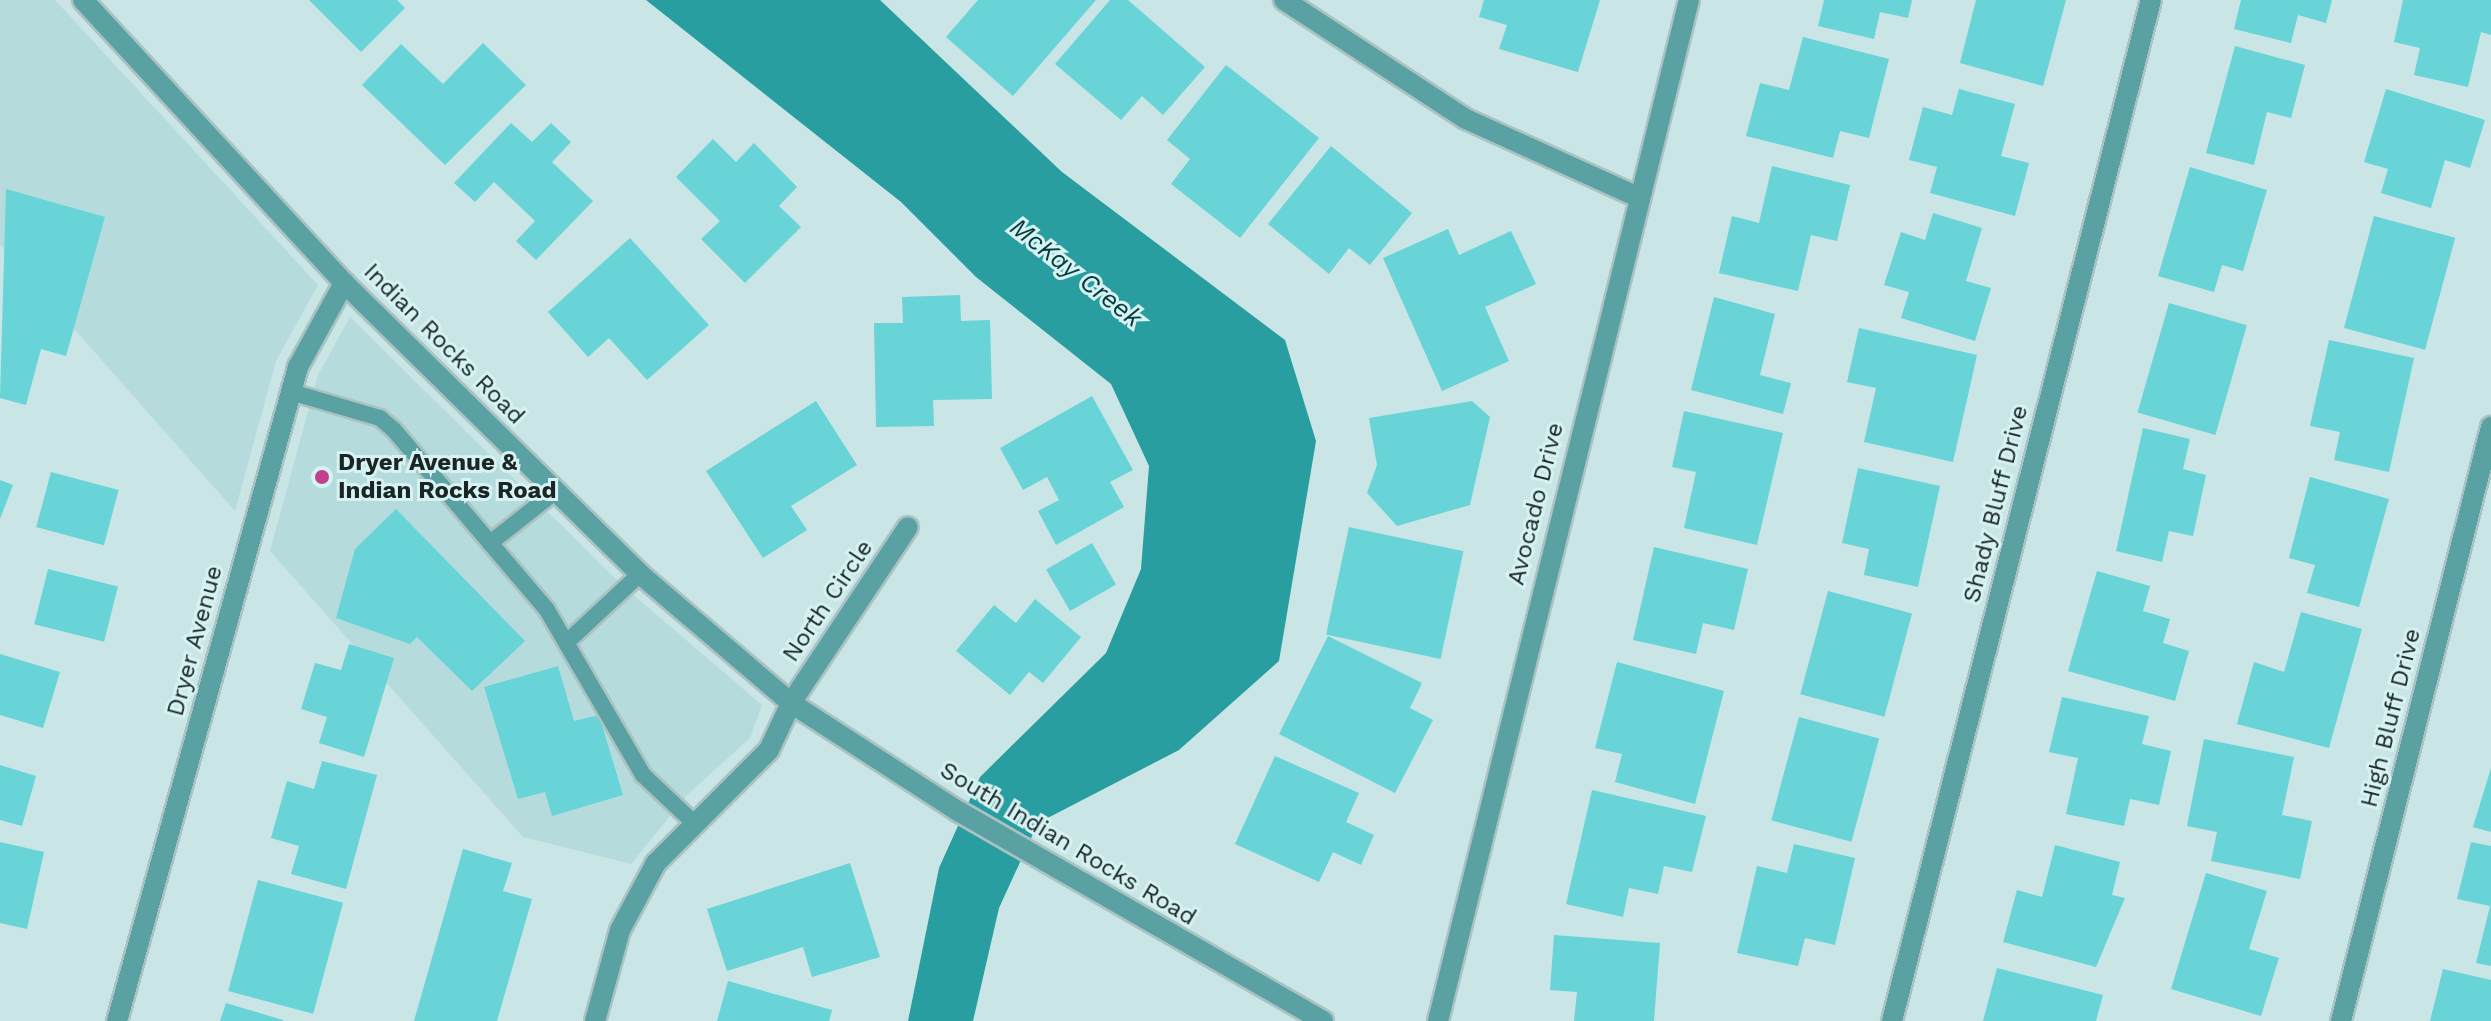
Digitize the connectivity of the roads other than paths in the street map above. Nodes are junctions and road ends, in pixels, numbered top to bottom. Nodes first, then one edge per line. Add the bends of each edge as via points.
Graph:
1 (83, 0) edge
2 (1284, 0) edge
3 (1689, 0) edge
4 (2151, 0) edge
5 (1638, 197) junction
6 (344, 283) junction
7 (291, 392) junction
8 (2491, 427) edge
9 (556, 491) junction
10 (908, 527) dead end
11 (490, 543) junction
12 (640, 574) junction
13 (567, 642) junction
14 (791, 703) junction
15 (693, 822) junction
16 (117, 1021) edge
17 (595, 1021) edge
18 (1323, 1021) edge
19 (1438, 1021) edge
20 (1892, 1021) edge
21 (2341, 1021) edge

1 - 6 street, Indian Rocks Road
2 - 5 street via 1466,119
3 - 5 street, Avocado Drive
4 - 20 street, Shady Bluff Drive
5 - 19 street, Avocado Drive
6 - 7 street, Dryer Avenue
6 - 9 street, Indian Rocks Road
7 - 11 lane via 380,418
7 - 16 street, Dryer Avenue
8 - 21 street, High Bluff Drive
9 - 11 lane
9 - 12 street, Indian Rocks Road
10 - 14 street, North Circle
11 - 13 lane
12 - 13 lane
12 - 14 street, Indian Rocks Road
13 - 15 lane via 643,775
14 - 15 street, North Circle via 769,750
14 - 18 street, South Indian Rocks Road via 958,811
15 - 17 street, North Circle via 656,863 620,930

